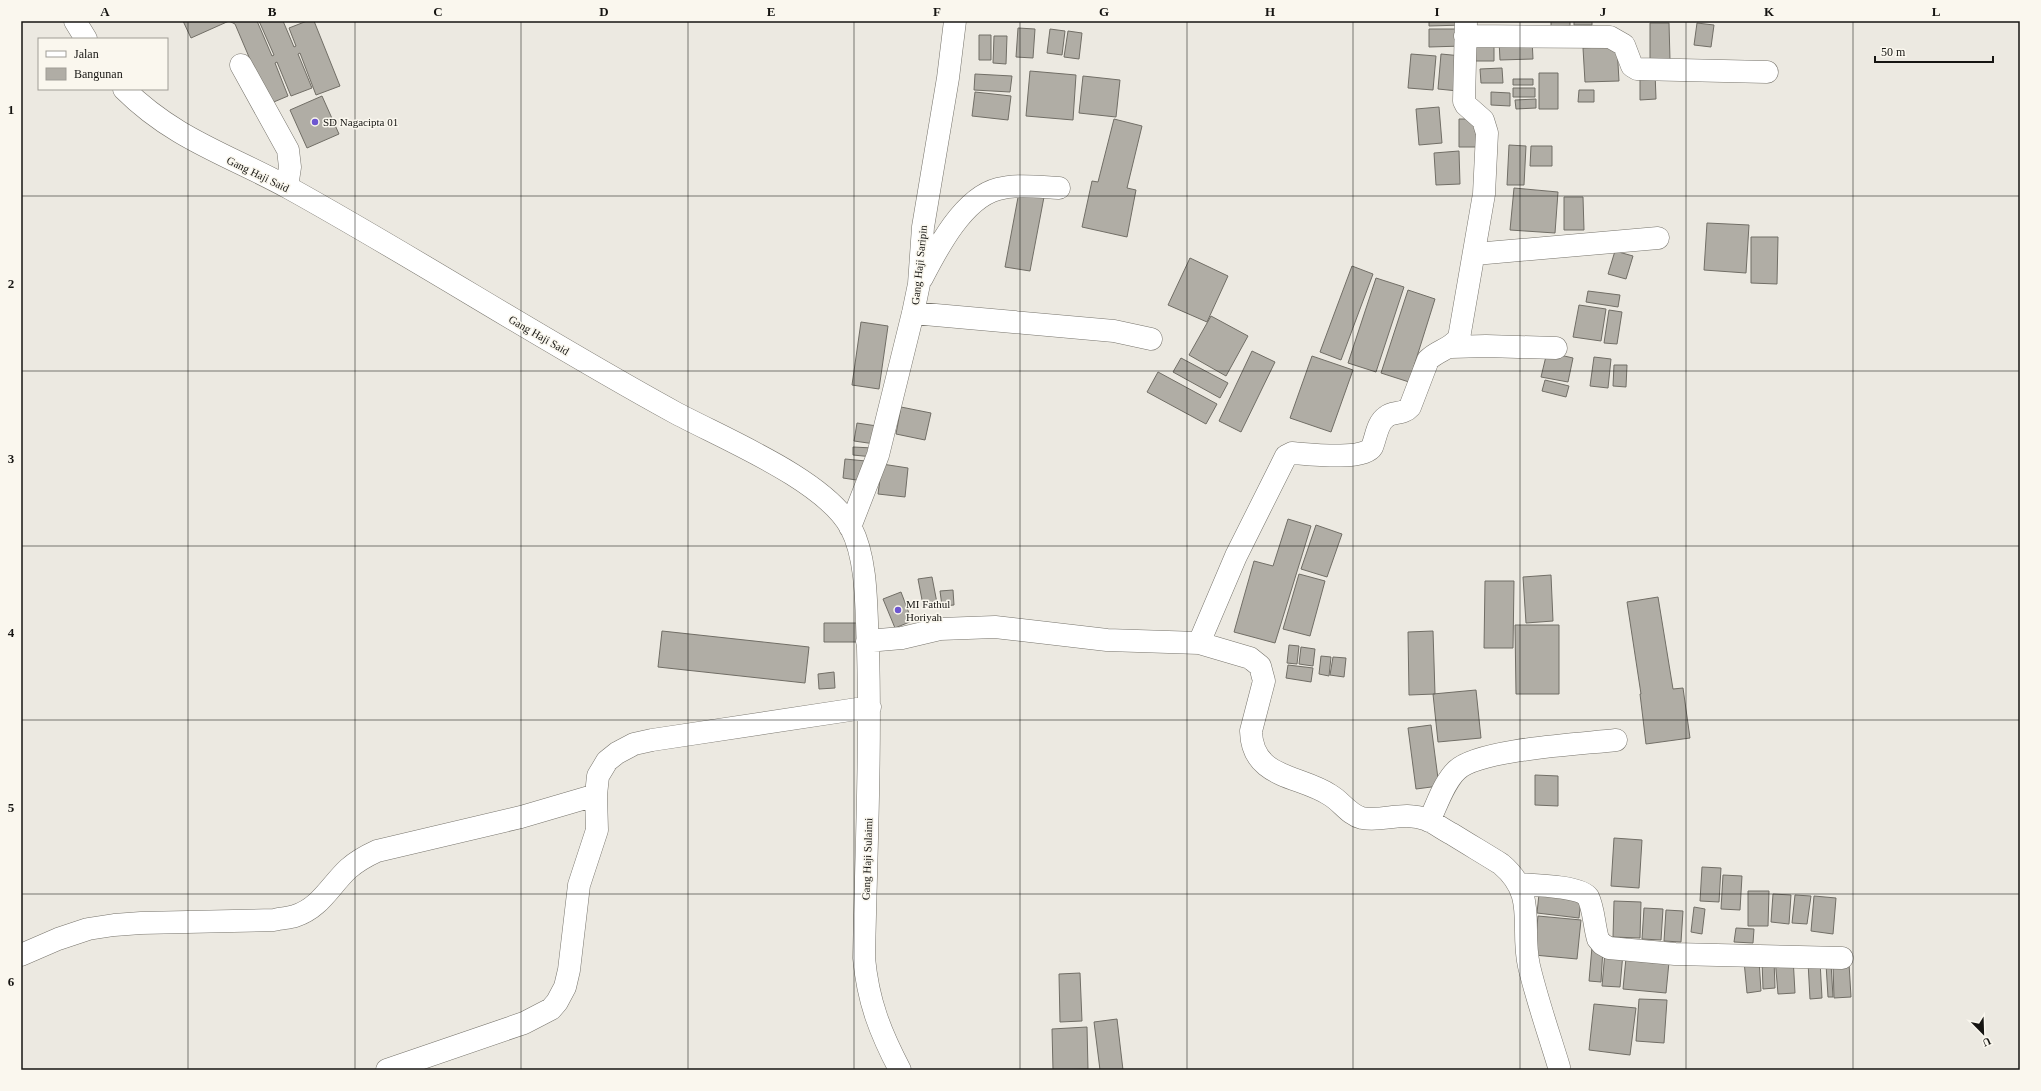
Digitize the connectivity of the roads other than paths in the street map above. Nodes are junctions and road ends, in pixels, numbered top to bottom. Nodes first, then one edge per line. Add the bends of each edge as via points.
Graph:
1 (75, 21) edge
2 (955, 21) edge
3 (1466, 28) edge
4 (85, 38) edge
5 (241, 65) dead end
6 (1767, 72) dead end
7 (125, 90) edge
8 (287, 187) junction
9 (1059, 188) dead end
10 (1658, 238) dead end
11 (1475, 254) junction
12 (919, 284) junction
13 (913, 313) junction
14 (1151, 339) dead end
15 (1451, 347) junction
16 (1556, 348) dead end
17 (850, 527) junction
18 (867, 641) junction
19 (1199, 643) junction
20 (870, 707) junction
21 (1616, 740) dead end
22 (596, 795) junction
23 (1429, 820) junction
24 (1519, 884) junction
25 (21, 954) edge
26 (1842, 958) dead end
27 (1559, 1067) dead end
28 (386, 1070) edge
29 (900, 1070) edge

1 - 4 street
2 - 12 street, Gang Haji Saripin via 923,227
3 - 6 street via 1610,37 1624,45 1632,66 1637,69
3 - 11 street via 1464,101 1483,120 1486,133 1484,194
5 - 8 street via 288,150 290,167
7 - 8 street, Gang Haji Said via 175,131
8 - 17 street, Gang Haji Said via 595,368 794,475 830,502
9 - 12 street via 1018,186 997,189 969,205 934,255
10 - 11 street
11 - 15 street via 1461,331 1459,338
12 - 13 street, Gang Haji Saripin
13 - 14 street via 1114,331
13 - 17 street, Gang Haji Saripin via 878,455
15 - 16 street
15 - 19 street via 1428,360 1410,407 1406,412 1386,416 1371,449 1364,454 1292,453 1286,456 1236,556
17 - 18 street, Gang Haji Said via 859,552 866,594
18 - 19 street via 902,638 940,629 995,627 1107,640
18 - 20 street, Gang Haji Sulaimi
19 - 23 street via 1250,658 1260,666 1264,681 1252,739 1259,759 1265,765 1330,794 1360,817 1402,814
20 - 22 street via 766,721 634,744 607,761 598,776
20 - 29 street, Gang Haji Sulaimi via 864,950 866,980 874,1014
21 - 23 street via 1489,755 1467,763 1457,770 1450,780
22 - 25 street via 520,817 377,852 359,860 347,870 323,899 309,910 295,916 274,920 114,925 88,929
22 - 28 street via 597,830 579,885 569,970 565,987 557,1002 551,1009 524,1023
23 - 24 street via 1501,864 1511,872
24 - 26 street via 1584,893 1589,900 1598,939 1609,948 1675,954
24 - 27 street via 1526,912 1529,966

